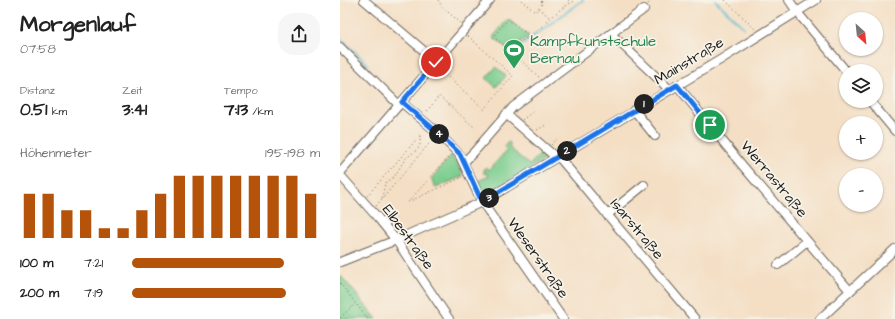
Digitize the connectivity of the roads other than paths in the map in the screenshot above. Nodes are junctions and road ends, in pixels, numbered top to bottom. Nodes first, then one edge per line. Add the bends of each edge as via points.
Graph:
1 (364, 0) edge
2 (490, 0) edge
3 (789, 0) edge
4 (816, 0) edge
5 (644, 10) dead end
6 (797, 12) junction
7 (611, 34) junction
8 (340, 47) edge
9 (435, 64) junction
10 (840, 64) edge
11 (677, 85) junction
12 (670, 90) junction
13 (400, 103) junction
14 (876, 108) edge
15 (634, 110) junction
16 (506, 114) junction
17 (895, 131) edge
18 (655, 136) dead end
19 (557, 157) junction
20 (464, 162) junction
21 (340, 174) edge
22 (644, 185) dead end
23 (482, 202) junction
24 (607, 215) junction
25 (396, 240) junction
26 (807, 241) junction
27 (895, 249) edge
28 (340, 262) edge
29 (778, 264) dead end
30 (850, 291) junction
31 (449, 319) edge
32 (563, 319) edge
33 (695, 319) edge
34 (820, 319) edge

1 - 9 street
2 - 9 street
3 - 6 street
4 - 6 street, Mainstraße
5 - 7 street
6 - 10 street
6 - 11 street, Mainstraße
7 - 12 street
7 - 16 street
8 - 13 street, Weserstraße
9 - 13 street
11 - 12 street, Mainstraße
11 - 26 street, Werrastraße
12 - 15 street, Mainstraße
13 - 20 street, Weserstraße via 438,133
13 - 21 street
14 - 17 street
15 - 18 street
15 - 19 street, Mainstraße
16 - 19 street, Isarstraße
16 - 20 street
19 - 23 street, Mainstraße
19 - 24 street, Isarstraße
20 - 23 street, Weserstraße
21 - 25 street, Elbestraße
22 - 24 street
23 - 25 street, Mainstraße
23 - 32 street, Weserstraße
24 - 33 street, Isarstraße
25 - 28 street, Mainstraße
25 - 31 street, Elbestraße
26 - 29 street
26 - 30 street, Werrastraße
27 - 30 street
30 - 34 street

